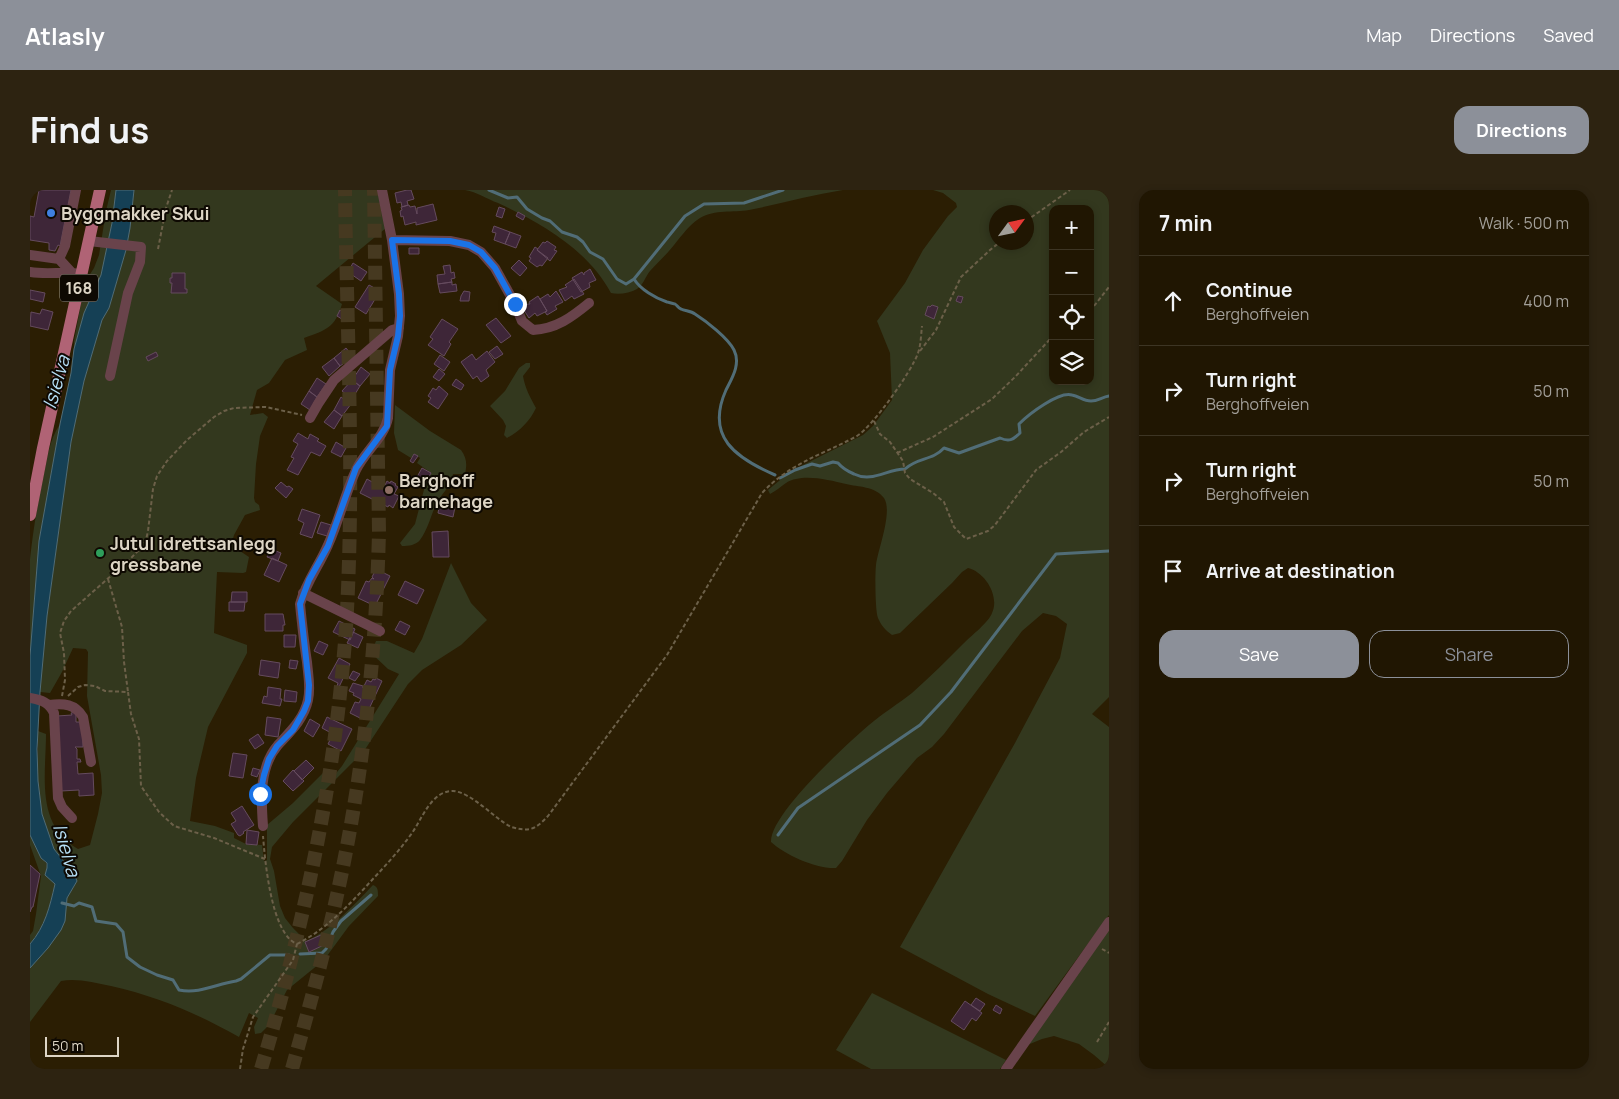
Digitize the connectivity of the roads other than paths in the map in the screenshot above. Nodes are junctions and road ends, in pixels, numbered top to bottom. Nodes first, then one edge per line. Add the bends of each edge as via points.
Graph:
1 (76, 190) edge
2 (100, 190) edge
3 (382, 190) edge
4 (392, 240) junction
5 (95, 242) junction
6 (30, 255) edge
7 (59, 259) junction
8 (30, 272) edge
9 (77, 274) junction
10 (589, 303) dead end
11 (399, 328) junction
12 (110, 376) dead end
13 (310, 418) road end
14 (30, 515) edge
15 (303, 593) junction
16 (380, 631) dead end
17 (30, 698) edge
18 (46, 703) junction
19 (91, 762) dead end
20 (72, 818) dead end
21 (263, 826) road end
22 (1109, 922) edge
23 (1006, 1069) edge

1 - 7 street via 65,246
2 - 5 main road, 168
3 - 4 street
4 - 10 street via 450,241 469,245 481,252 495,268 522,321 533,330 562,323
4 - 11 street via 399,294
5 - 9 main road, 168
5 - 12 street via 141,246 140,262 128,293
6 - 7 street
7 - 9 street
8 - 9 street
9 - 14 main road, 168
11 - 13 street via 392,330 334,380
11 - 15 street via 390,370 387,426 356,468 328,546
15 - 16 street
15 - 21 street via 300,604 308,701 293,730 269,759 260,794
17 - 18 street
18 - 19 street via 61,703 77,709 83,717
18 - 20 street via 54,717 58,798
22 - 23 street

